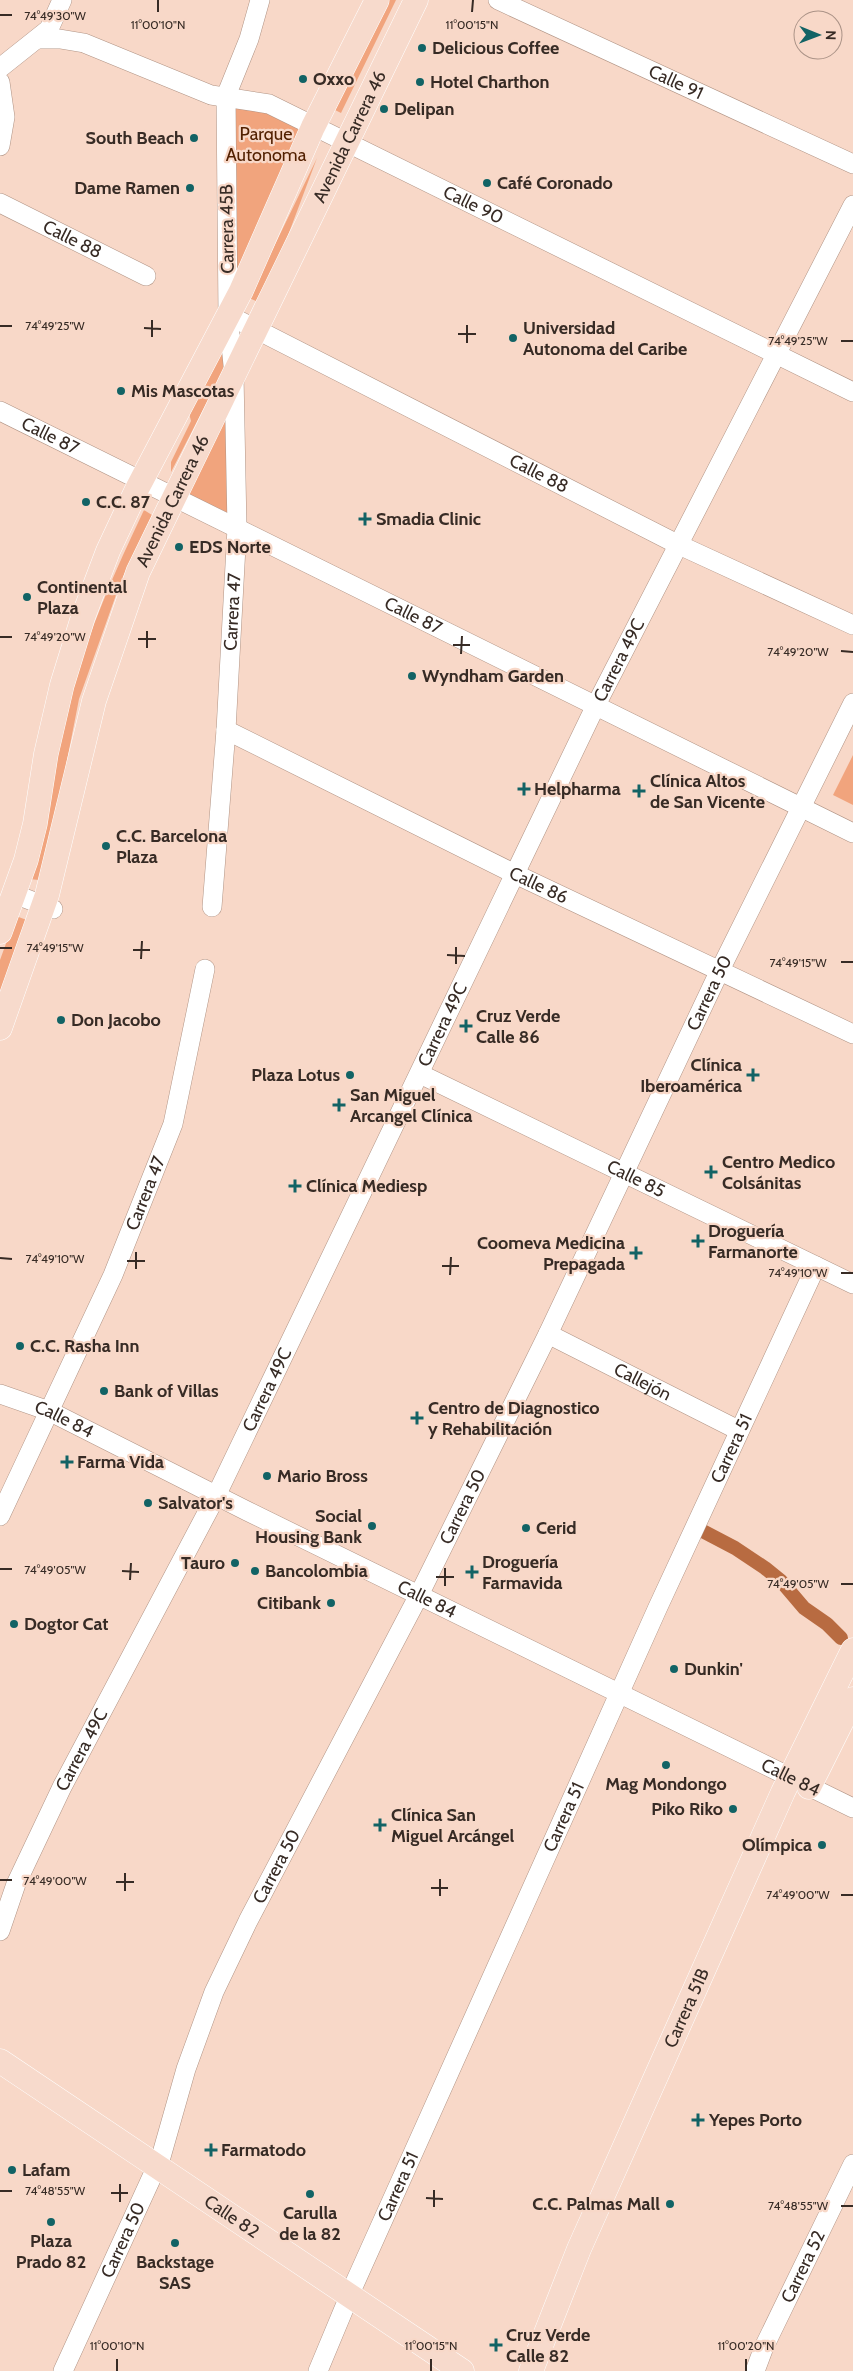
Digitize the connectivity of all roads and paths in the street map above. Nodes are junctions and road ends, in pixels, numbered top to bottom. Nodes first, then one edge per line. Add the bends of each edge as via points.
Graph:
1 (260, 0) edge
2 (377, 0) edge
3 (416, 0) edge
4 (498, 0) edge
5 (60, 5) edge
6 (39, 39) junction
7 (84, 43) junction
8 (0, 68) edge
9 (0, 82) edge
10 (226, 96) junction
11 (313, 127) junction
12 (345, 143) junction
13 (0, 146) edge
14 (853, 164) edge
15 (0, 203) edge
16 (853, 205) edge
17 (146, 276) dead end
18 (228, 315) junction
19 (257, 329) junction
20 (777, 354) junction
21 (234, 375) junction
22 (853, 392) edge
23 (0, 411) edge
24 (142, 481) junction
25 (174, 497) junction
26 (236, 528) junction
27 (677, 544) junction
28 (853, 625) edge
29 (853, 703) edge
30 (596, 705) junction
31 (226, 730) junction
32 (802, 808) junction
33 (853, 833) edge
34 (513, 873) junction
35 (14, 894) junction
36 (48, 907) junction
37 (212, 908) dead end
38 (0, 932) edge
39 (205, 969) dead end
40 (720, 970) junction
41 (0, 1028) edge
42 (853, 1034) edge
43 (420, 1074) junction
44 (624, 1173) junction
45 (816, 1266) junction
46 (853, 1284) edge
47 (548, 1334) junction
48 (0, 1394) edge
49 (49, 1411) junction
50 (738, 1430) junction
51 (216, 1496) junction
52 (0, 1516) edge
53 (419, 1595) junction
54 (853, 1650) edge
55 (619, 1694) junction
56 (853, 1699) edge
57 (799, 1782) junction
58 (853, 1808) edge
59 (0, 1931) edge
60 (0, 2061) edge
61 (853, 2164) edge
62 (156, 2166) junction
63 (350, 2295) junction
64 (64, 2371) edge
65 (318, 2371) edge
66 (462, 2371) edge
67 (531, 2371) edge
68 (755, 2371) edge

1 - 10 street, Carrera 45B via 249,39
2 - 11 main road, Avenida Carrera 46
3 - 12 main road, Avenida Carrera 46
4 - 14 street, Calle 91
5 - 6 street via 49,29
5 - 7 street, Calle 90 via 74,32
6 - 7 street, Calle 90
6 - 8 street
7 - 10 street, Calle 90 via 192,88
9 - 13 street via 5,116
10 - 11 street, Calle 90 via 269,104
10 - 18 street, Carrera 45B
11 - 12 street, Calle 90
11 - 18 main road, Avenida Carrera 46
12 - 19 main road, Avenida Carrera 46
12 - 20 street, Calle 90
15 - 17 street, Calle 88
16 - 20 street, Carrera 49C
18 - 19 street, Calle 88
18 - 21 street, Carrera 47
18 - 24 main road, Avenida Carrera 46
19 - 21 main road, Avenida Carrera 46
19 - 27 street, Calle 88
20 - 22 street, Calle 90
20 - 27 street, Carrera 49C
21 - 25 main road, Avenida Carrera 46
21 - 26 street, Carrera 47
23 - 24 street, Calle 87
24 - 25 street, Calle 87
24 - 35 main road, Avenida Carrera 46 via 108,551 80,625 62,685 30,842
25 - 26 street, Calle 87
25 - 36 main road, Avenida Carrera 46 via 138,572 94,701 76,769
26 - 30 street, Calle 87
26 - 31 street, Carrera 47
27 - 28 street, Calle 88
27 - 30 street, Carrera 49C
29 - 32 street, Carrera 50
30 - 32 street, Calle 87
30 - 34 street, Carrera 49C
31 - 34 street, Calle 86
31 - 37 street, Carrera 47
32 - 33 street, Calle 87
32 - 40 street, Carrera 50
34 - 40 street, Calle 86
34 - 43 street, Carrera 49C
35 - 36 street
35 - 38 main road, Avenida Carrera 46
36 - 41 main road, Avenida Carrera 46
39 - 49 street, Carrera 47 via 173,1124 113,1276
40 - 42 street, Calle 86
40 - 44 street, Carrera 50
43 - 44 street, Calle 85
43 - 51 street, Carrera 49C
44 - 45 street, Calle 85
44 - 47 street, Carrera 50
45 - 46 street, Calle 85
45 - 50 street, Carrera 51
47 - 50 street, Callejón
47 - 53 street, Carrera 50
48 - 49 street, Calle 84
49 - 51 street, Calle 84
49 - 52 street, Carrera 47
50 - 55 street, Carrera 51
51 - 53 street, Calle 84
51 - 59 street, Carrera 49C via 62,1787 16,1884
53 - 55 street, Calle 84
53 - 62 street, Carrera 50 via 214,1992
54 - 57 main road, Carrera 51B
55 - 57 street, Calle 84
55 - 63 street, Carrera 51
56 - 57 main road, Carrera 51B
57 - 58 street, Calle 84
57 - 67 main road, Carrera 51B via 579,2249
60 - 62 main road, Calle 82
61 - 68 street, Carrera 52
62 - 63 main road, Calle 82
62 - 64 street, Carrera 50
63 - 65 street, Carrera 51
63 - 66 main road, Calle 82

